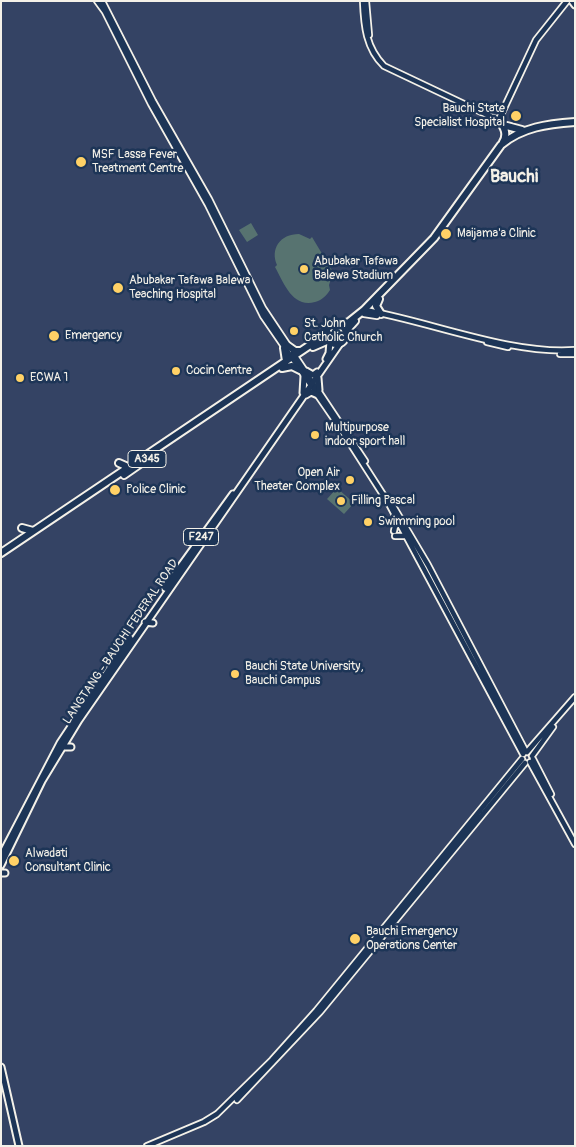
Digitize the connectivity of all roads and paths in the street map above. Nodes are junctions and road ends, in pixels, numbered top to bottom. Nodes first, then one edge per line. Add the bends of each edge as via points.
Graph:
1 (98, 1) edge
2 (102, 1) edge
3 (364, 1) edge
4 (567, 1) edge
5 (572, 1) edge
6 (575, 5) edge
7 (499, 120) junction
8 (575, 124) edge
9 (507, 126) junction
10 (526, 130) junction
11 (514, 137) junction
12 (499, 147) junction
13 (207, 199) junction
14 (379, 299) junction
15 (365, 312) junction
16 (381, 314) junction
17 (340, 325) junction
18 (328, 330) junction
19 (346, 331) junction
20 (329, 340) junction
21 (341, 342) junction
22 (286, 347) junction
23 (301, 350) junction
24 (575, 352) edge
25 (292, 358) junction
26 (282, 368) junction
27 (304, 372) junction
28 (318, 374) junction
29 (312, 383) junction
30 (318, 393) junction
31 (304, 395) junction
32 (206, 418) junction
33 (161, 447) junction
34 (118, 463) dead end
35 (128, 467) junction
36 (381, 489) junction
37 (396, 519) junction
38 (22, 528) dead end
39 (34, 531) junction
40 (407, 538) junction
41 (1, 553) edge
42 (191, 555) junction
43 (1, 558) edge
44 (145, 622) junction
45 (153, 623) dead end
46 (91, 686) dead end
47 (90, 696) junction
48 (575, 698) edge
49 (520, 740) junction
50 (534, 745) junction
51 (62, 747) junction
52 (72, 747) dead end
53 (527, 757) junction
54 (520, 768) junction
55 (535, 771) junction
56 (1, 841) edge
57 (575, 842) edge
58 (9, 845) junction
59 (1, 856) edge
60 (1, 864) edge
61 (1, 1067) edge
62 (1, 1080) edge
63 (18, 1146) edge
64 (148, 1146) edge
65 (154, 1146) edge

1 - 13 street via 151,104
2 - 13 street
3 - 7 street via 368,43 373,55 384,66
4 - 7 street via 536,40
5 - 6 main road
7 - 9 street
7 - 11 street
7 - 12 highway via 506,135
8 - 10 highway, A345 via 548,124
8 - 11 highway, A345 via 542,128
9 - 10 highway
9 - 11 street
10 - 11 highway, A345
11 - 12 highway, A345
11 - 14 highway, A345 via 489,164 437,239
12 - 15 highway, A345 via 434,238
13 - 22 street
14 - 15 highway, A345
14 - 16 highway via 376,306
15 - 16 street
15 - 17 highway, A345
15 - 19 highway, A345
15 - 24 street via 501,346 545,353
16 - 24 street via 510,344
17 - 18 highway, A345 via 332,325
17 - 19 highway
18 - 20 highway
18 - 23 highway, A345
19 - 21 highway, A345
20 - 21 highway
20 - 25 highway, A345
20 - 28 main road, LANGTANG - BAUCHI FEDERAL ROAD / F247 via 329,356
21 - 28 main road, LANGTANG - BAUCHI FEDERAL ROAD / F247
22 - 23 highway
22 - 25 highway
22 - 25 street
23 - 25 highway, A345
25 - 26 highway, A345
25 - 27 street
25 - 32 highway, A345
26 - 27 highway via 292,366
26 - 32 highway, A345
27 - 28 main road
27 - 29 street
27 - 31 main road
28 - 29 main road, LANGTANG - BAUCHI FEDERAL ROAD / F247
28 - 30 main road
29 - 30 street
29 - 31 main road, LANGTANG - BAUCHI FEDERAL ROAD / F247
30 - 31 main road
30 - 36 street
31 - 42 main road, LANGTANG - BAUCHI FEDERAL ROAD / F247
32 - 33 highway, A345
33 - 35 highway, A345
33 - 43 highway, A345
34 - 35 highway
35 - 39 highway, A345
36 - 37 street
36 - 49 street via 428,565
37 - 40 street
37 - 40 street via 394,533
38 - 39 highway
39 - 41 highway, A345
40 - 53 street
42 - 44 main road, LANGTANG - BAUCHI FEDERAL ROAD / F247
42 - 47 main road, LANGTANG - BAUCHI FEDERAL ROAD / F247
44 - 45 main road
44 - 51 main road, LANGTANG - BAUCHI FEDERAL ROAD / F247
46 - 47 main road
47 - 58 main road, LANGTANG - BAUCHI FEDERAL ROAD / F247 via 44,770
48 - 50 street
48 - 53 street
49 - 50 street via 527,746
49 - 53 street
50 - 53 street
51 - 52 main road
51 - 58 main road, LANGTANG - BAUCHI FEDERAL ROAD / F247
53 - 54 street
53 - 55 street
53 - 57 street
53 - 64 street via 272,1060 221,1112
54 - 55 street
54 - 65 street via 320,1012 247,1091 205,1124
55 - 57 street
56 - 58 street
58 - 59 main road, LANGTANG - BAUCHI FEDERAL ROAD / F247
58 - 60 main road, LANGTANG - BAUCHI FEDERAL ROAD / F247
61 - 63 main road
62 - 63 main road

